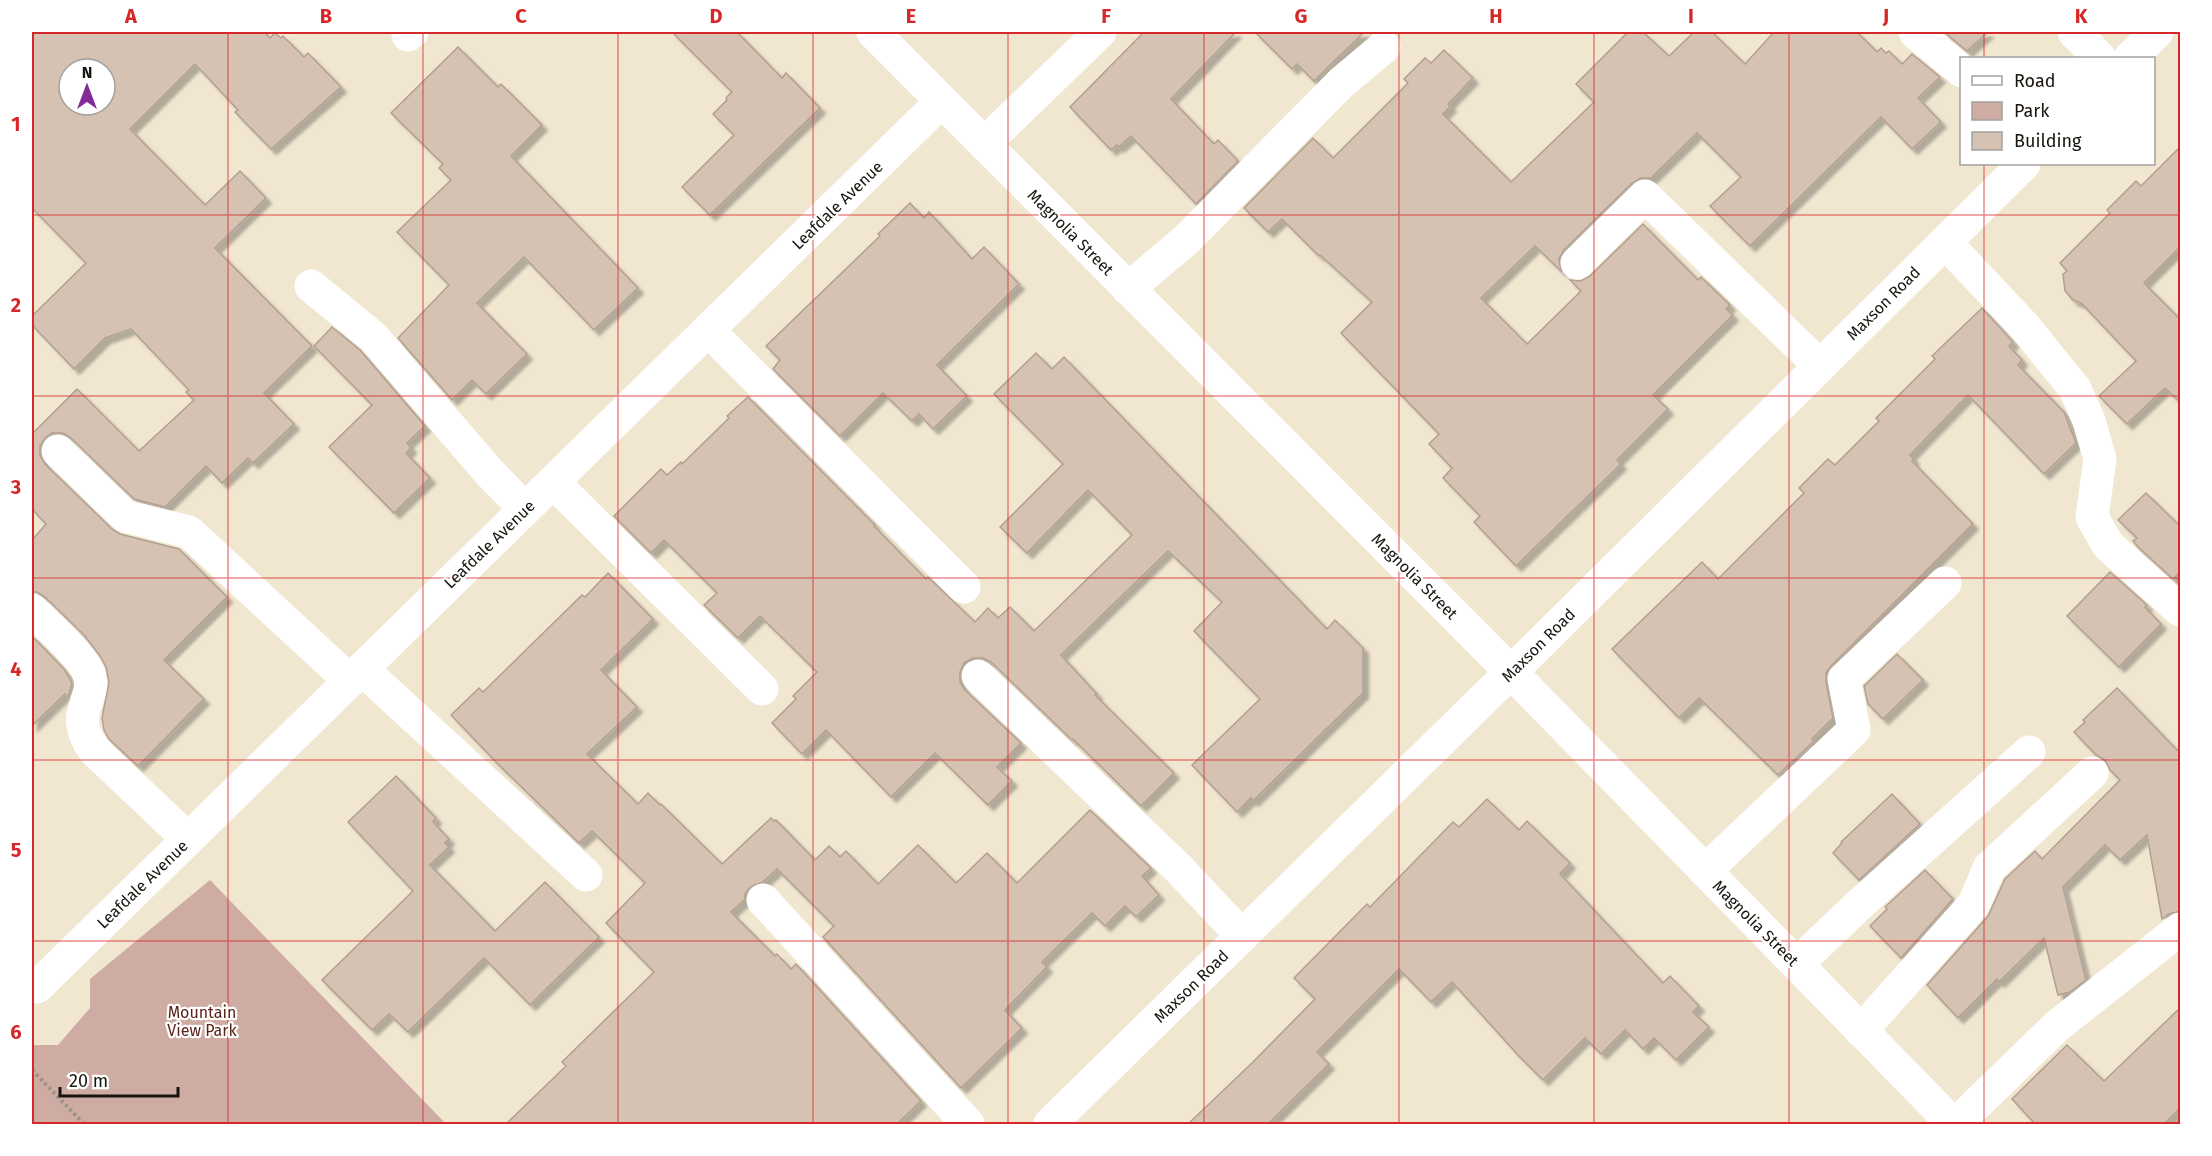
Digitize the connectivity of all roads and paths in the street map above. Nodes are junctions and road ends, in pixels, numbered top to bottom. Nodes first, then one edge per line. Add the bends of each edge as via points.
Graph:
1 (873, 32) edge
2 (1100, 32) edge
3 (1915, 32) edge
4 (2074, 32) edge
5 (2157, 32) edge
6 (1384, 47) dead end
7 (2099, 57) edge
8 (2131, 57) edge
9 (1960, 69) edge
10 (941, 102) junction
11 (984, 144) junction
12 (2023, 165) edge
13 (1945, 242) junction
14 (1577, 263) dead end
15 (311, 286) dead end
16 (1128, 289) junction
17 (708, 330) junction
18 (1820, 366) junction
19 (58, 451) dead end
20 (553, 482) junction
21 (525, 509) junction
22 (1945, 583) dead end
23 (964, 587) dead end
24 (32, 610) edge
25 (2181, 610) edge
26 (1511, 672) junction
27 (356, 675) junction
28 (978, 676) dead end
29 (762, 689) dead end
30 (2029, 752) dead end
31 (2092, 773) dead end
32 (188, 839) junction
33 (1705, 871) junction
34 (585, 875) dead end
35 (764, 900) dead end
36 (2181, 929) edge
37 (1242, 936) junction
38 (1797, 964) junction
39 (37, 987) dead end
40 (1861, 1031) junction
41 (32, 1070) edge
42 (84, 1125) edge
43 (968, 1125) edge
44 (1050, 1125) edge
45 (1954, 1125) edge

1 - 10 street, Magnolia Street
2 - 11 street
3 - 9 street
4 - 7 street
5 - 8 street
6 - 16 street via 1341,83 1187,239
10 - 11 street, Magnolia Street
10 - 17 street, Leafdale Avenue
11 - 16 street, Magnolia Street
12 - 13 street, Maxson Road
13 - 18 street, Maxson Road
13 - 25 street via 2025,327 2074,389 2100,459 2092,517 2108,545
14 - 18 street via 1645,196
15 - 21 street via 374,336
16 - 26 street, Magnolia Street
17 - 20 street, Leafdale Avenue
17 - 23 street
18 - 26 street, Maxson Road
19 - 27 street via 125,516 189,532
20 - 21 street, Leafdale Avenue
20 - 29 street
21 - 27 street, Leafdale Avenue
22 - 33 street via 1844,679 1854,730
24 - 32 street via 88,672 90,682 81,720 88,742
26 - 33 street, Magnolia Street
26 - 37 street, Maxson Road
27 - 32 street, Leafdale Avenue
27 - 34 street
28 - 37 street via 1179,869
30 - 38 street
31 - 40 street via 1989,868 1974,904
32 - 39 street, Leafdale Avenue
33 - 38 street, Magnolia Street
35 - 43 street
36 - 45 street via 2057,1026
37 - 44 street, Maxson Road
38 - 40 street, Magnolia Street
40 - 45 street, Magnolia Street
41 - 42 path

